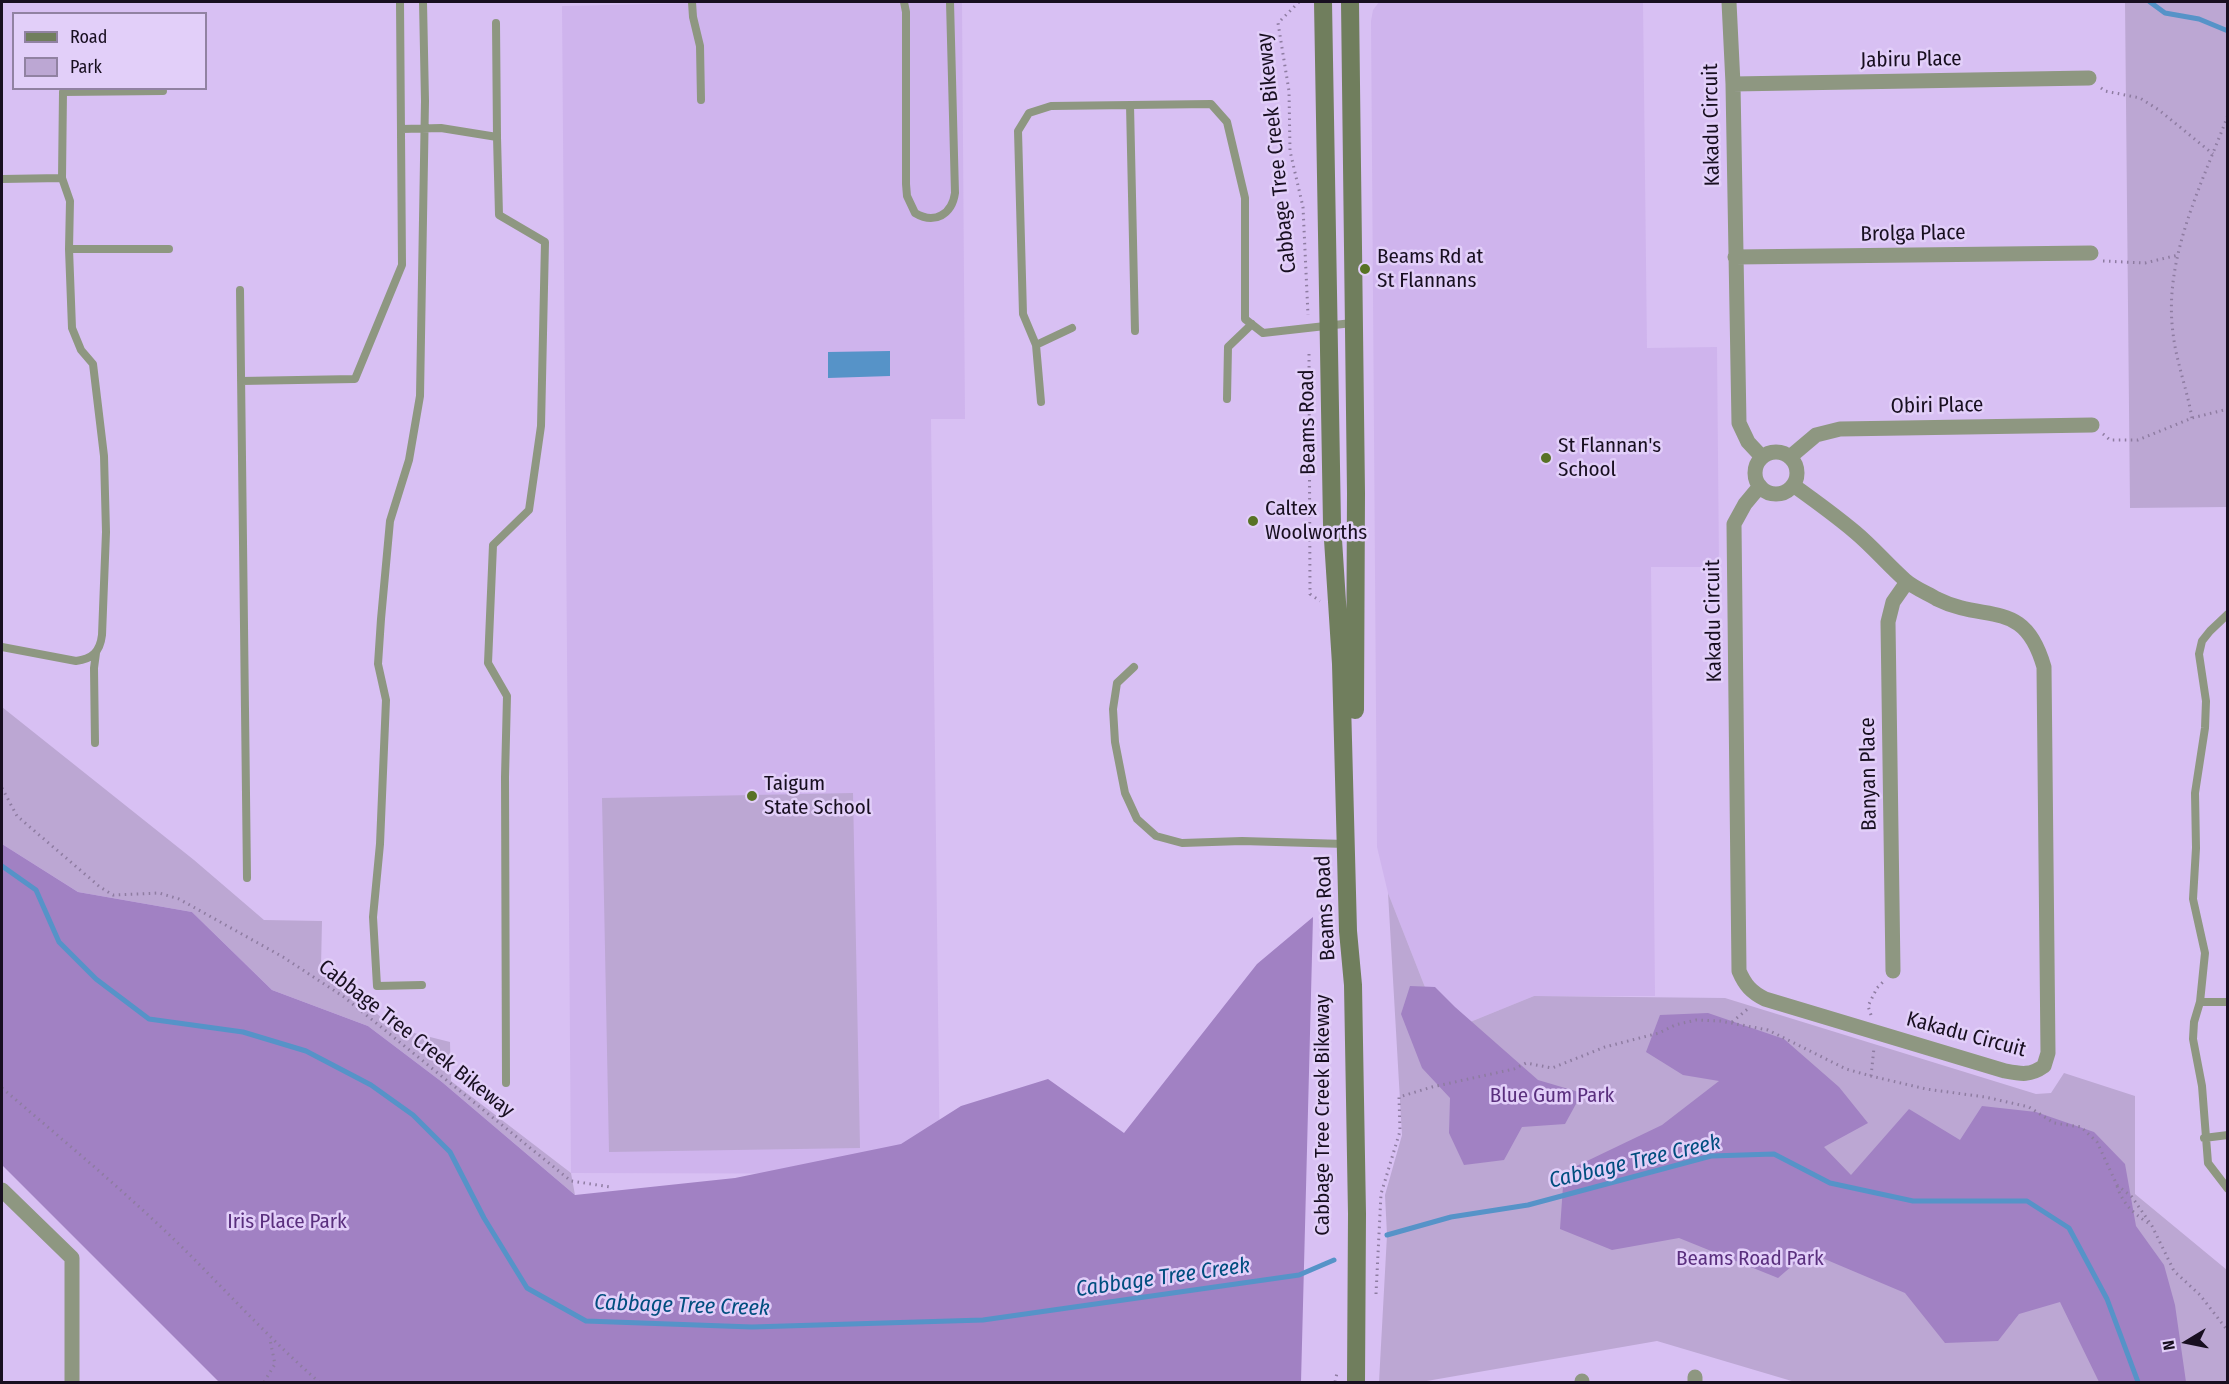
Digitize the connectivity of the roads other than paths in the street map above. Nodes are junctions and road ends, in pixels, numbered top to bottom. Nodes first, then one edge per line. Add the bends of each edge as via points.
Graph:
1 (400, 2) edge
2 (423, 2) edge
3 (692, 2) edge
4 (904, 2) edge
5 (950, 2) edge
6 (1323, 2) edge
7 (1350, 2) edge
8 (1729, 2) edge
9 (496, 22) dead end
10 (2089, 78) road end
11 (1733, 84) junction
12 (163, 91) dead end
13 (701, 100) dead end
14 (1130, 105) junction
15 (424, 128) junction
16 (402, 129) junction
17 (497, 137) junction
18 (62, 178) junction
19 (2, 179) edge
20 (69, 249) junction
21 (169, 249) dead end
22 (2091, 253) road end
23 (1735, 257) junction
24 (240, 290) dead end
25 (1354, 323) junction
26 (1252, 324) junction
27 (1328, 326) junction
28 (1072, 328) dead end
29 (1135, 331) dead end
30 (1036, 345) junction
31 (242, 381) junction
32 (1227, 399) dead end
33 (1041, 402) dead end
34 (2092, 425) road end
35 (1762, 457) junction
36 (1790, 457) junction
37 (1794, 485) junction
38 (1760, 486) junction
39 (1907, 582) junction
40 (2228, 614) edge
41 (2, 647) edge
42 (96, 653) junction
43 (1134, 666) dead end
44 (95, 743) dead end
45 (1345, 844) junction
46 (247, 878) dead end
47 (1893, 971) dead end
48 (422, 985) dead end
49 (1353, 985) junction
50 (2200, 1002) junction
51 (2228, 1002) edge
52 (506, 1083) dead end
53 (2228, 1135) edge
54 (2204, 1138) junction
55 (2228, 1189) edge
56 (2, 1190) edge
57 (72, 1383) edge
58 (1356, 1383) edge

1 - 16 lane
2 - 15 lane
3 - 13 lane via 700,46
4 - 5 lane via 907,196 915,213 928,218 951,208 955,193
6 - 27 main road, Beams Road
7 - 25 main road, Beams Road
8 - 11 street, Kakadu Circuit
9 - 17 lane
10 - 11 street, Jabiru Place
11 - 23 street, Kakadu Circuit
12 - 18 lane via 63,92
14 - 26 lane via 1211,104 1227,122 1245,198 1245,319
14 - 29 lane
14 - 30 lane via 1051,106 1029,113 1018,131 1023,314
15 - 16 lane
15 - 17 lane
15 - 48 lane via 420,396 409,460 390,521 381,619 378,664 386,700 374,917 377,986
16 - 31 lane via 402,265 355,379
17 - 52 lane via 499,215 545,242 541,426 529,510 493,545 488,663 507,696
18 - 19 lane
18 - 20 lane via 70,201
20 - 21 lane
20 - 42 lane via 72,328 81,350 93,364 104,456 103,612 101,644
22 - 23 street, Brolga Place
23 - 35 street, Kakadu Circuit via 1739,423 1748,442
24 - 31 lane
25 - 27 lane
25 - 49 main road, Beams Road via 1354,696 1359,932
26 - 27 lane via 1263,333
26 - 32 lane via 1228,347
27 - 45 main road, Beams Road
28 - 30 lane
30 - 33 lane
31 - 46 lane
34 - 36 street, Obiri Place via 1840,429 1816,435
35 - 36 street via 1779,452
35 - 38 street via 1755,474
36 - 37 street via 1797,473
37 - 38 street via 1777,494
37 - 39 street, Kakadu Circuit via 1856,533
38 - 39 street, Kakadu Circuit via 1734,524 1738,971 1751,992 1765,999 2021,1074 2034,1074 2044,1066 2048,1053 2044,667 2027,630 2011,619 1939,600
39 - 47 street, Banyan Place via 1893,602 1888,622
40 - 50 lane via 2202,641 2199,654 2206,701 2195,793 2193,899 2205,953
41 - 42 lane via 76,661 87,660
42 - 44 lane
43 - 45 lane via 1117,684 1113,709 1116,742 1125,793 1137,819 1156,836 1182,843
45 - 49 main road, Beams Road
49 - 58 main road, Beams Road
50 - 51 lane
50 - 54 lane via 2193,1039 2202,1086
53 - 54 lane
54 - 55 lane via 2208,1163
56 - 57 street via 72,1258

